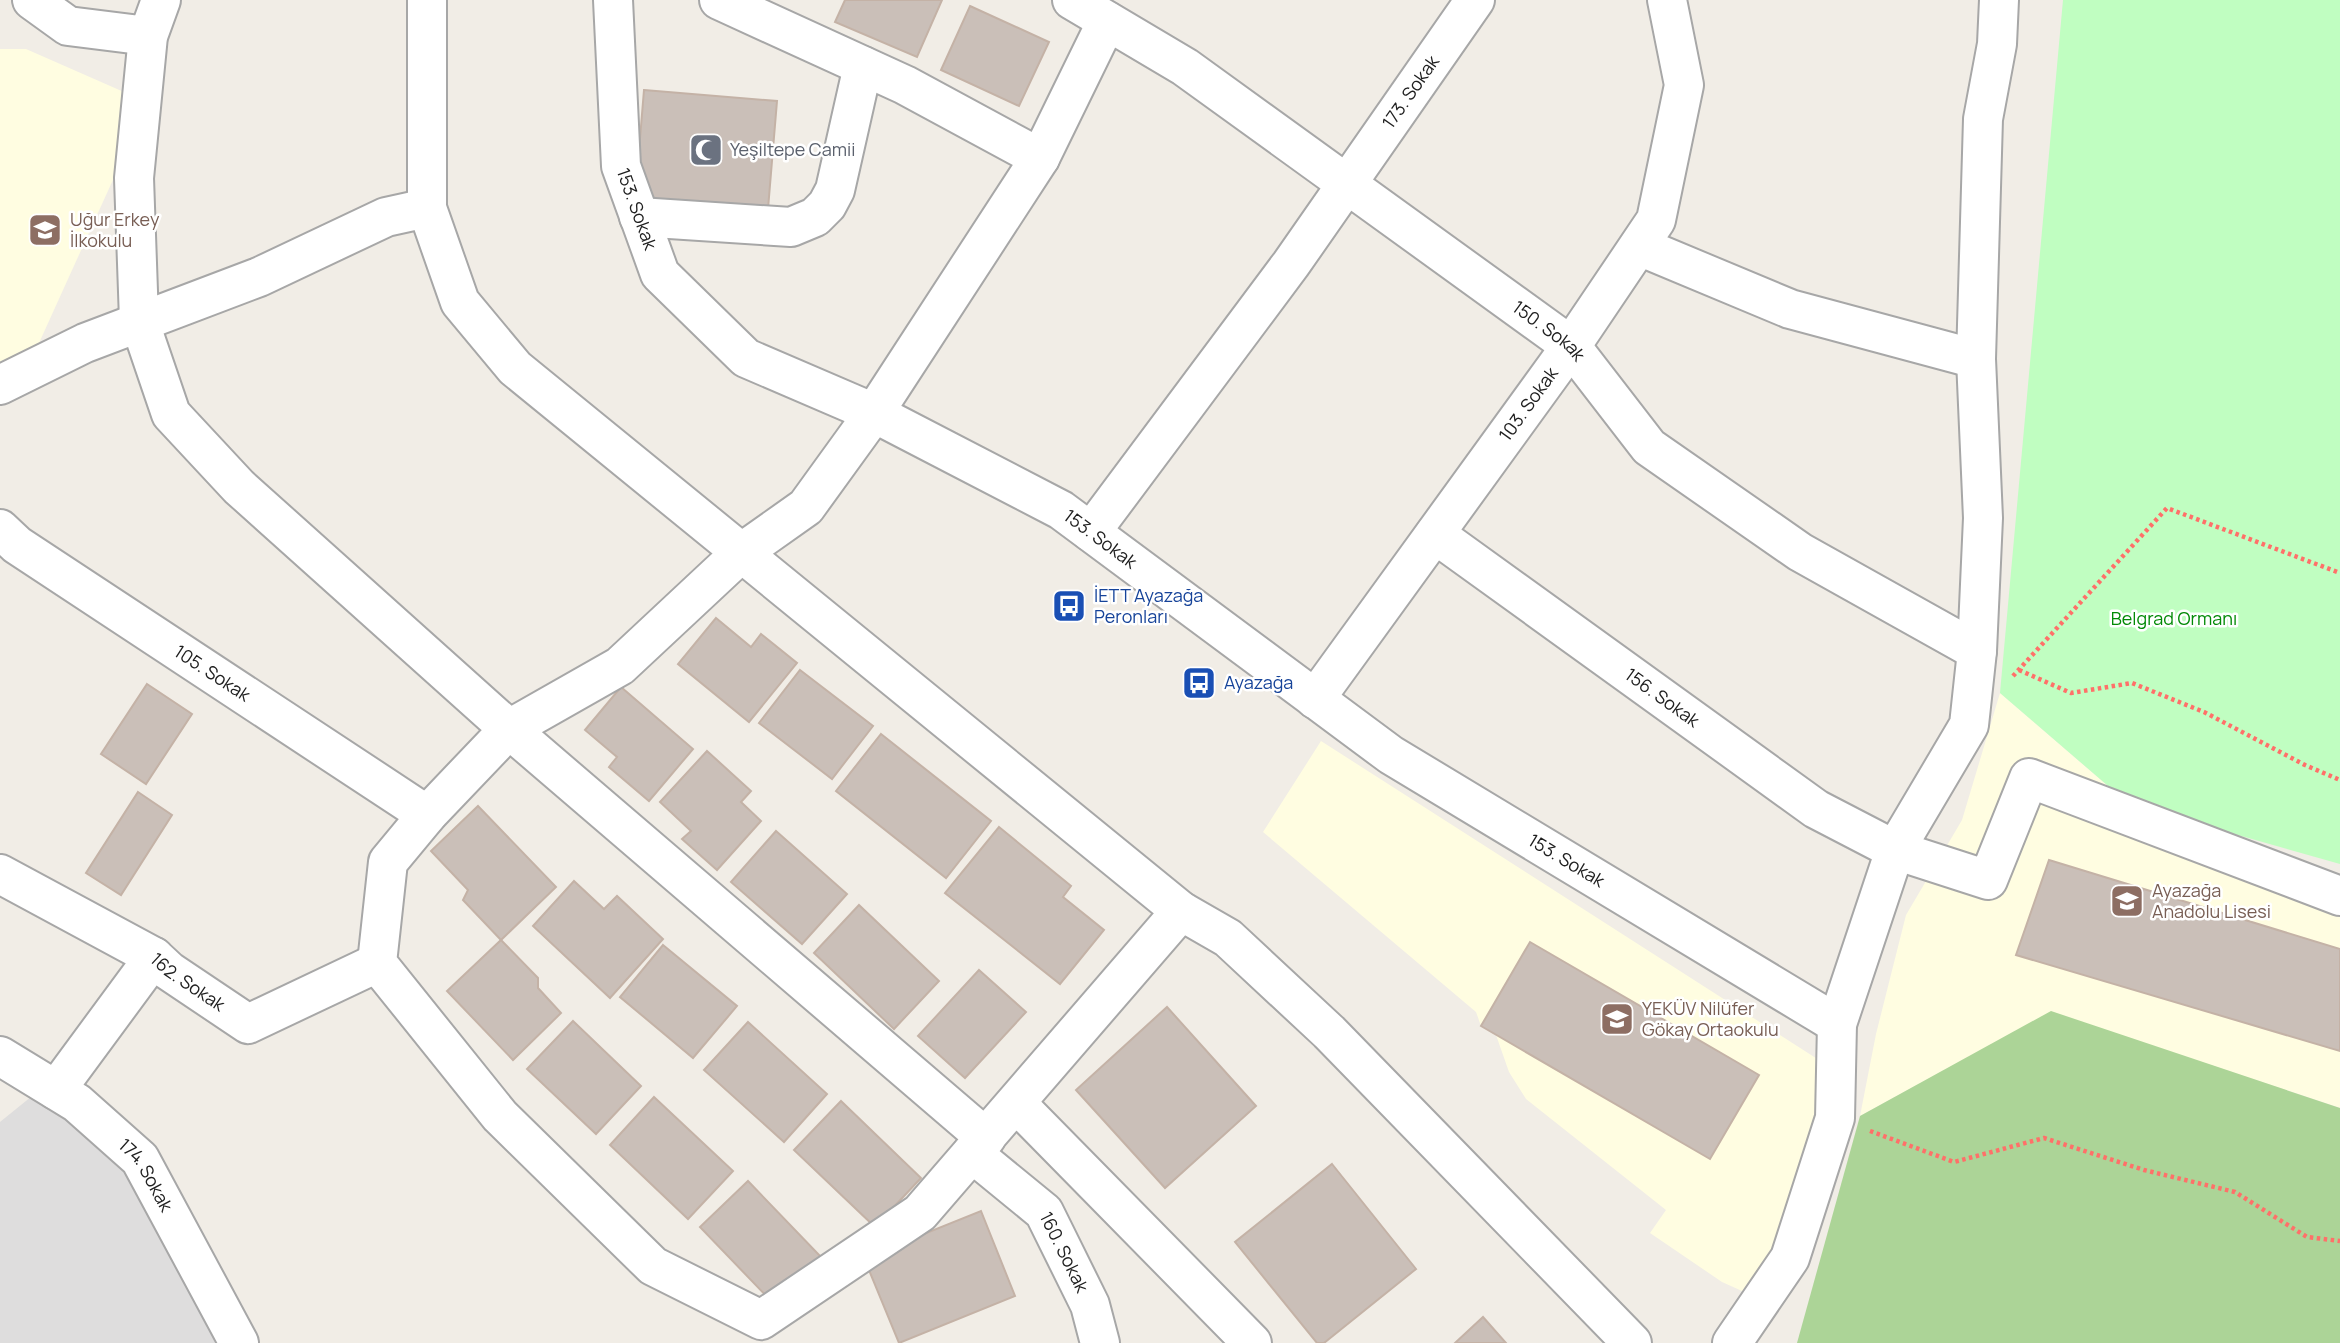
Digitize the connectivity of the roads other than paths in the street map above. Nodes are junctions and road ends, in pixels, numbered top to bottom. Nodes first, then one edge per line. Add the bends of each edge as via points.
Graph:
1 (32, 0) edge
2 (161, 0) edge
3 (427, 0) edge
4 (613, 0) edge
5 (719, 0) edge
6 (1072, 0) edge
7 (1475, 0) edge
8 (1667, 0) edge
9 (1999, 0) edge
10 (2013, 0) edge
11 (1107, 21) junction
12 (148, 36) junction
13 (1997, 44) junction
14 (863, 66) junction
15 (1040, 158) junction
16 (1346, 184) junction
17 (427, 208) junction
18 (639, 217) junction
19 (1639, 246) junction
20 (139, 320) junction
21 (1571, 346) junction
22 (1976, 359) junction
23 (0, 385) edge
24 (874, 413) junction
25 (0, 529) edge
26 (1091, 532) junction
27 (1435, 534) junction
28 (741, 553) junction
29 (1977, 651) junction
30 (1315, 699) junction
31 (509, 729) junction
32 (427, 815) junction
33 (1895, 850) junction
34 (0, 874) edge
35 (2340, 896) edge
36 (1181, 911) junction
37 (154, 957) junction
38 (376, 962) junction
39 (1837, 1024) junction
40 (0, 1056) edge
41 (56, 1090) junction
42 (1016, 1103) junction
43 (979, 1146) junction
44 (239, 1343) edge
45 (1100, 1343) edge
46 (1252, 1343) edge
47 (1632, 1343) edge
48 (1732, 1343) edge

1 - 12 street via 68,26
2 - 12 street, 160. Sokak
3 - 17 street
4 - 18 street, 153. Sokak via 621,166
5 - 14 street
6 - 11 street, 150. Sokak
7 - 16 street, 173. Sokak
8 - 19 street, 103. Sokak via 1684,85 1656,220
9 - 13 street
10 - 13 street
11 - 15 street
11 - 16 street, 150. Sokak via 1185,67
12 - 20 street, 160. Sokak via 134,178
13 - 22 street via 1983,119
14 - 15 street
14 - 18 street via 835,190 814,217 790,228
15 - 24 street
16 - 21 street, 150. Sokak
16 - 26 street, 173. Sokak
17 - 20 street via 386,218 259,277
17 - 28 street via 460,302 515,368
18 - 24 street, 153. Sokak via 660,274 746,358
19 - 21 street, 103. Sokak
19 - 22 street via 1790,309
20 - 23 street
20 - 31 street, 160. Sokak via 171,414 239,487
21 - 27 street, 103. Sokak
21 - 29 street, 150. Sokak via 1649,447 1800,552
22 - 29 street via 1983,518
24 - 26 street, 153. Sokak via 1061,510
24 - 28 street via 806,507
25 - 32 street, 105. Sokak via 17,545
26 - 30 street, 153. Sokak
27 - 30 street, 103. Sokak
27 - 33 street, 156. Sokak via 1816,809
28 - 31 street via 620,666
28 - 36 street
29 - 33 street via 1969,725
30 - 39 street, 153. Sokak via 1391,755
31 - 32 street
31 - 43 street, 160. Sokak
32 - 38 street via 388,862
33 - 35 street, 156. Sokak via 1988,880 2029,778
33 - 39 street
34 - 37 street, 162. Sokak
36 - 42 street
36 - 47 street via 1228,938 1329,1032
37 - 38 street, 162. Sokak via 248,1024
37 - 41 street
38 - 43 street via 500,1116 653,1266 761,1320 920,1213
39 - 48 street via 1835,1118 1790,1258
40 - 41 street, 174. Sokak
41 - 44 street, 174. Sokak via 140,1159
42 - 43 street
42 - 46 street
43 - 45 street, 160. Sokak via 1044,1212 1090,1305

